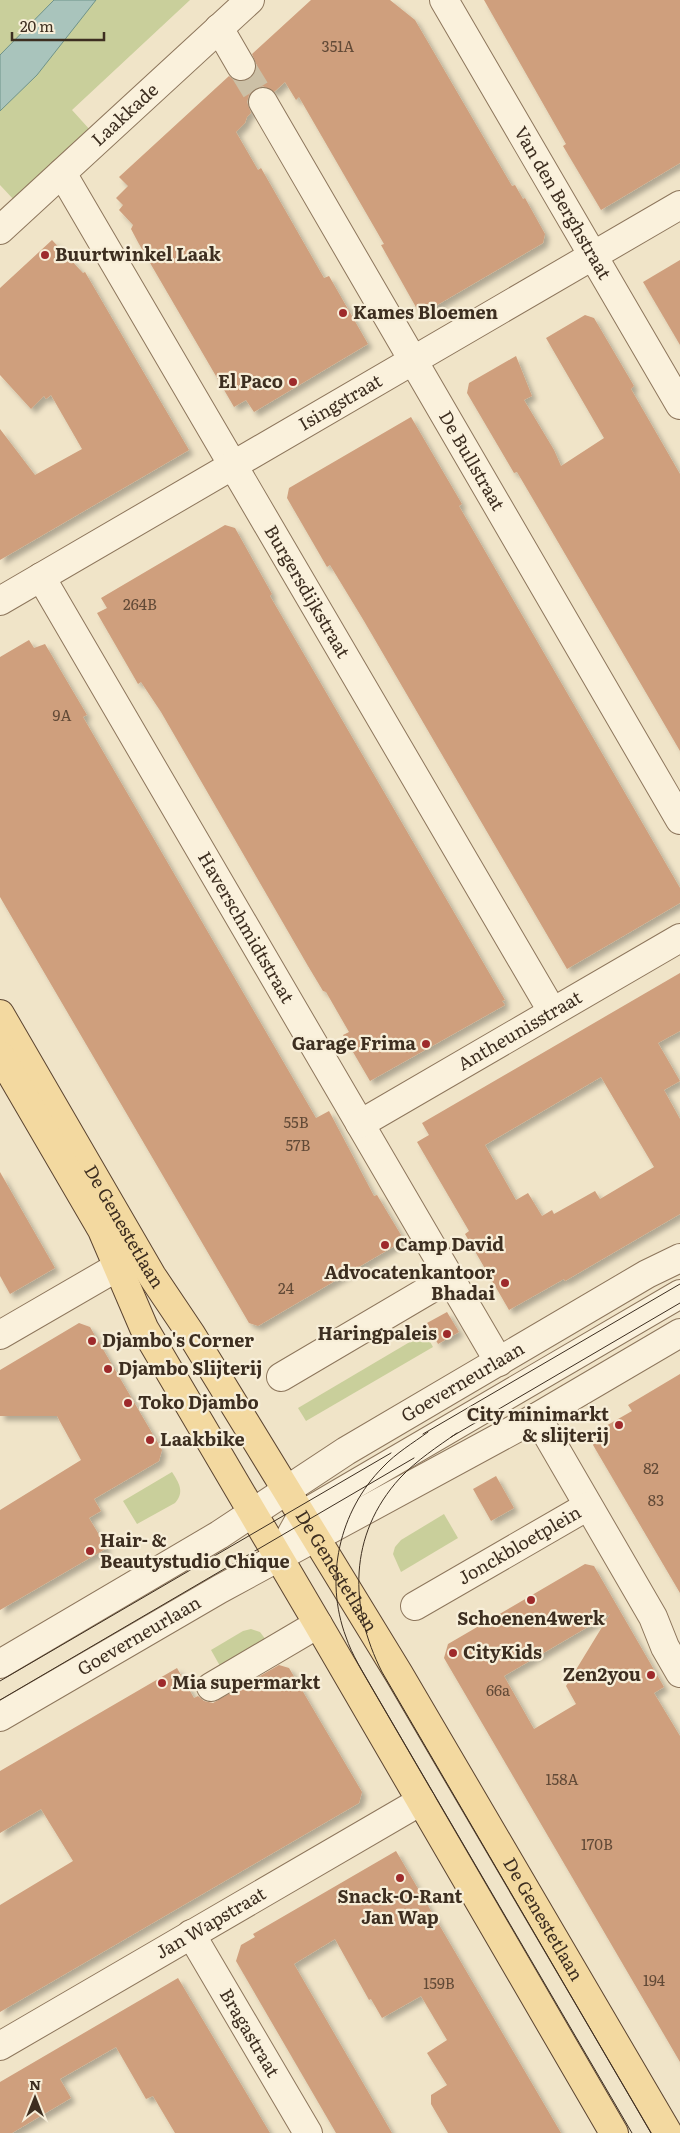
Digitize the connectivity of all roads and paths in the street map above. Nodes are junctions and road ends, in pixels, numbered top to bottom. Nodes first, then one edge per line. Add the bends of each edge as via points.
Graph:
1 (250, 0) edge
2 (444, 0) edge
3 (219, 28) junction
4 (241, 66) tunnel mouth
5 (263, 102) tunnel mouth
6 (62, 173) junction
7 (680, 205) edge
8 (0, 230) edge
9 (593, 256) junction
10 (413, 361) junction
11 (680, 405) edge
12 (233, 466) junction
13 (41, 578) junction
14 (0, 601) edge
15 (680, 820) edge
16 (680, 938) edge
17 (552, 1012) junction
18 (0, 1014) edge
19 (0, 1055) edge
20 (360, 1124) junction
21 (680, 1258) edge
22 (128, 1261) junction
23 (450, 1278) junction
24 (680, 1294) edge
25 (680, 1334) edge
26 (0, 1335) edge
27 (499, 1362) junction
28 (281, 1377) dead end
29 (537, 1417) junction
30 (286, 1490) junction
31 (588, 1506) junction
32 (252, 1512) junction
33 (309, 1526) junction
34 (279, 1556) junction
35 (415, 1606) dead end
36 (318, 1624) junction
37 (677, 1660) edge
38 (0, 1664) edge
39 (211, 1687) dead end
40 (0, 1717) edge
41 (421, 1801) junction
42 (191, 1934) junction
43 (0, 2046) edge
44 (308, 2133) edge
45 (614, 2133) edge
46 (668, 2133) edge

1 - 3 street, Laakkade
2 - 9 street, Van den Berghstraat
3 - 4 street
3 - 6 street, Laakkade
5 - 10 street, De Bullstraat
6 - 8 street, Laakkade
6 - 12 street, Burgersdijkstraat
7 - 9 street, Isingstraat
9 - 10 street, Isingstraat
9 - 11 street, Van den Berghstraat
10 - 12 street, Isingstraat
10 - 15 street, De Bullstraat
12 - 13 street, Isingstraat
12 - 17 street, Burgersdijkstraat
13 - 14 street, Isingstraat
13 - 20 street, Haverschmidtstraat
16 - 17 street, Antheunisstraat
17 - 20 street, Antheunisstraat
18 - 22 main road, De Genestetlaan
19 - 22 main road, De Genestetlaan via 102,1230
20 - 23 street, Haverschmidtstraat
21 - 27 street, Goeverneurlaan
22 - 26 street
22 - 30 main road, De Genestetlaan via 191,1334
22 - 32 main road, De Genestetlaan via 144,1328
23 - 27 street
23 - 28 street
24 - 33 street, Goeverneurlaan
25 - 29 street, Goeverneurlaan
27 - 30 street, Goeverneurlaan via 346,1451
29 - 31 street, Jonckbloetplein
29 - 33 street, Goeverneurlaan
30 - 32 street, Goeverneurlaan
30 - 33 main road, De Genestetlaan
31 - 35 street, Jonckbloetplein
31 - 37 street
32 - 33 street
32 - 34 main road, De Genestetlaan
32 - 38 street, Goeverneurlaan
33 - 34 street, Goeverneurlaan
33 - 46 main road, De Genestetlaan
34 - 36 main road, De Genestetlaan
34 - 40 street, Goeverneurlaan
36 - 39 street
36 - 41 main road, De Genestetlaan
41 - 42 street, Jan Wapstraat
41 - 45 main road, De Genestetlaan
42 - 43 street, Jan Wapstraat
42 - 44 street, Bragastraat

